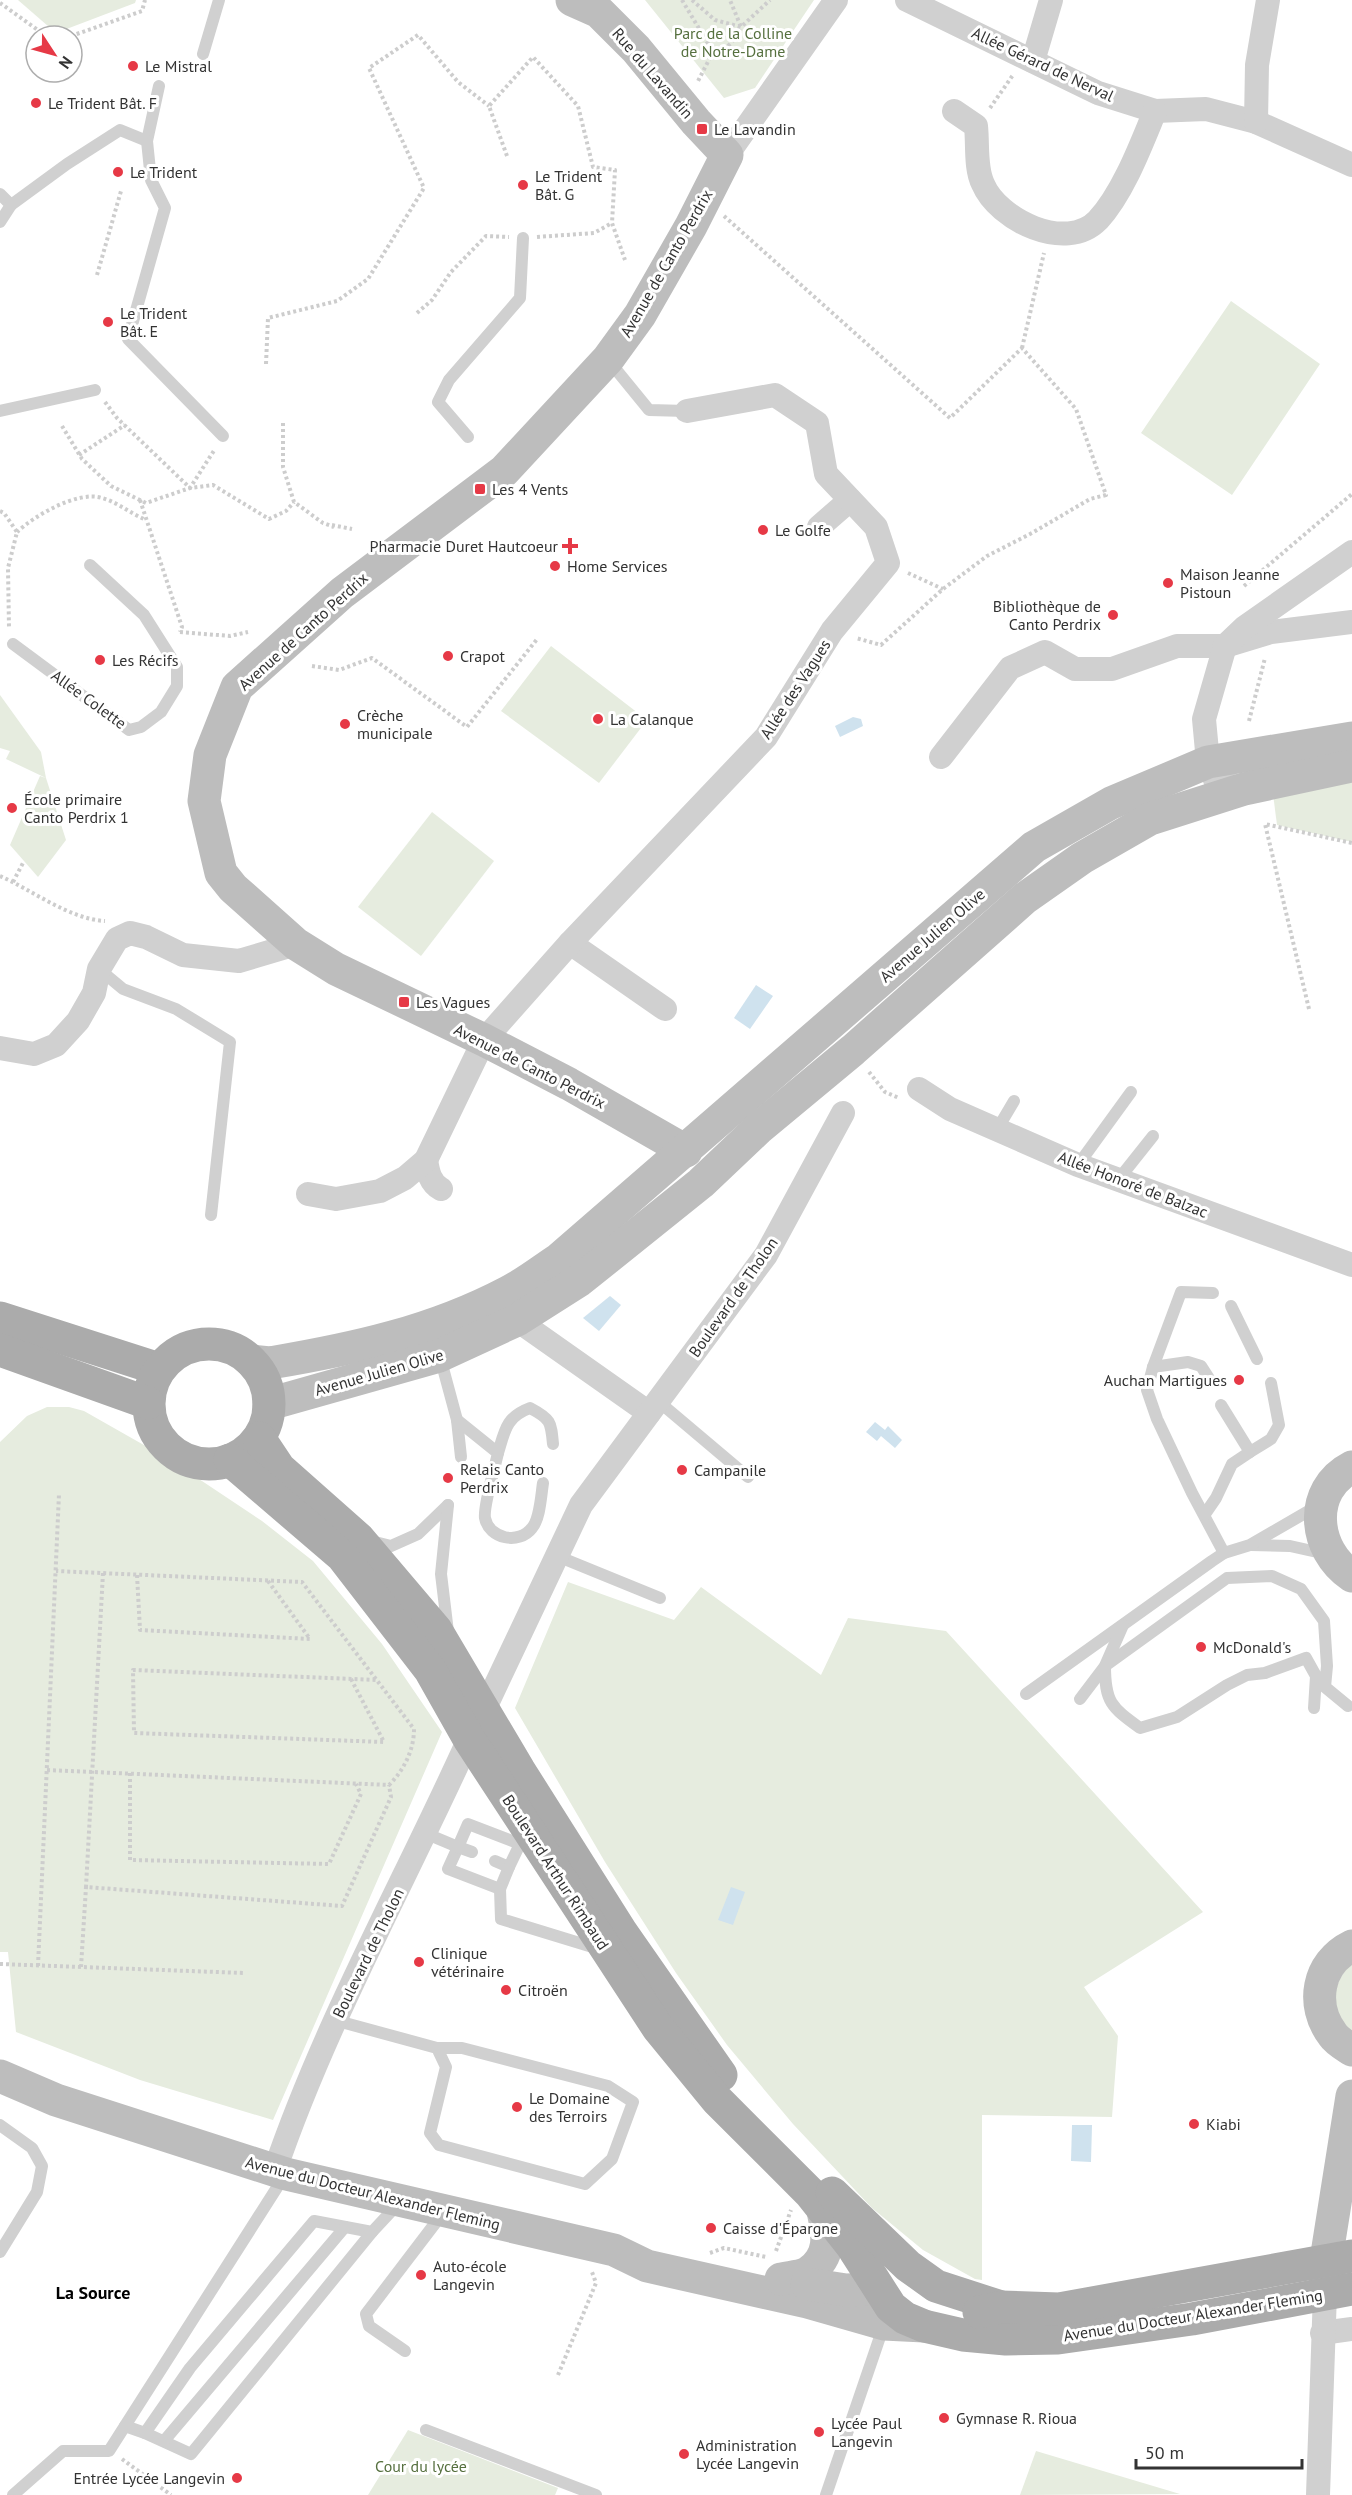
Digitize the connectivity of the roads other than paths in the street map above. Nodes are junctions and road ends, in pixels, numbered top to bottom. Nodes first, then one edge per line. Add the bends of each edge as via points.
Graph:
1 (219, 0) edge
2 (572, 0) edge
3 (836, 0) edge
4 (908, 0) edge
5 (1051, 0) edge
6 (1268, 0) edge
7 (203, 54) dead end
8 (1030, 59) junction
9 (159, 86) dead end
10 (954, 111) dead end
11 (1155, 111) junction
12 (1256, 122) junction
13 (147, 141) junction
14 (727, 155) junction
15 (1352, 165) edge
16 (0, 194) edge
17 (11, 205) junction
18 (0, 222) edge
19 (523, 238) road end
20 (608, 359) junction
21 (95, 390) dead end
22 (0, 411) edge
23 (687, 411) joint
24 (224, 436) road end
25 (468, 437) dead end
26 (850, 500) junction
27 (819, 527) dead end
28 (1352, 552) edge
29 (90, 565) dead end
30 (1352, 622) edge
31 (13, 644) road end
32 (1225, 646) junction
33 (1352, 738) edge
34 (941, 757) dead end
35 (1208, 762) junction
36 (1352, 766) edge
37 (1244, 789) junction
38 (1041, 887) junction
39 (570, 943) junction
40 (296, 944) junction
41 (99, 969) junction
42 (665, 1009) dead end
43 (484, 1040) junction
44 (0, 1048) edge
45 (919, 1089) dead end
46 (1131, 1092) dead end
47 (1014, 1101) dead end
48 (843, 1113) dead end
49 (998, 1128) junction
50 (1153, 1136) dead end
51 (686, 1151) junction
52 (426, 1160) junction
53 (1078, 1165) junction
54 (1118, 1180) junction
55 (441, 1189) dead end
56 (308, 1194) dead end
57 (211, 1215) dead end
58 (1352, 1265) edge
59 (580, 1280) junction
60 (1214, 1293) dead end
61 (1231, 1306) dead end
62 (0, 1317) edge
63 (517, 1320) junction
64 (0, 1350) edge
65 (439, 1356) junction
66 (1257, 1359) dead end
67 (251, 1361) junction
68 (1153, 1367) junction
69 (159, 1369) junction
70 (1210, 1380) dead end
71 (1271, 1383) dead end
72 (148, 1403) junction
73 (269, 1404) junction
74 (1221, 1405) dead end
75 (653, 1407) junction
76 (457, 1420) junction
77 (259, 1438) junction
78 (553, 1444) dead end
79 (1250, 1452) junction
80 (498, 1454) junction
81 (461, 1458) dead end
82 (230, 1460) junction
83 (1352, 1467) edge
84 (748, 1477) dead end
85 (543, 1483) dead end
86 (1323, 1503) junction
87 (1205, 1514) junction
88 (358, 1538) junction
89 (1250, 1545) junction
90 (1224, 1553) junction
91 (557, 1556) junction
92 (1341, 1566) edge
93 (660, 1598) dead end
94 (1123, 1624) junction
95 (450, 1652) junction
96 (1105, 1666) junction
97 (1026, 1695) dead end
98 (1080, 1699) dead end
99 (1348, 1706) dead end
100 (1314, 1708) dead end
101 (484, 1710) junction
102 (469, 1739) junction
103 (427, 1834) junction
104 (458, 1847) junction
105 (472, 1852) dead end
106 (495, 1861) dead end
107 (509, 1867) junction
108 (500, 1889) junction
109 (1352, 1946) edge
110 (609, 1952) junction
111 (334, 2020) junction
112 (437, 2048) junction
113 (1352, 2050) edge
114 (0, 2076) edge
115 (1352, 2096) edge
116 (0, 2125) edge
117 (280, 2172) junction
118 (400, 2202) junction
119 (811, 2207) junction
120 (443, 2212) junction
121 (345, 2227) junction
122 (372, 2232) junction
123 (882, 2242) junction
124 (0, 2252) edge
125 (1339, 2258) edge
126 (603, 2260) junction
127 (780, 2279) junction
128 (878, 2289) junction
129 (1338, 2291) edge
130 (1001, 2307) junction
131 (835, 2309) junction
132 (884, 2324) junction
133 (924, 2326) junction
134 (1352, 2329) edge
135 (1322, 2333) junction
136 (405, 2351) dead end
137 (125, 2426) junction
138 (426, 2430) dead end
139 (145, 2433) junction
140 (164, 2441) junction
141 (13, 2495) edge
142 (596, 2495) edge
143 (826, 2495) edge
144 (1318, 2495) edge

1 - 7 lane
2 - 14 main road, Rue du Lavandin via 599,12
3 - 14 street
4 - 8 street, Allée Gérard de Nerval
5 - 8 street
6 - 12 street via 1257,65
8 - 11 street, Allée Gérard de Nerval via 1098,93
9 - 13 lane
10 - 11 street via 976,126 981,183 1003,212 1048,232 1068,234 1086,229 1098,219 1132,163
11 - 12 street, Allée Gérard de Nerval via 1206,109
12 - 15 street, Allée Gérard de Nerval
13 - 17 lane via 120,130
13 - 24 lane via 151,180 165,208 128,339
14 - 20 main road, Avenue de Canto Perdrix via 640,315
16 - 17 lane
17 - 18 lane
19 - 25 lane via 520,298 449,380 438,402
20 - 23 lane via 650,410
20 - 40 main road, Avenue de Canto Perdrix via 504,471 342,593 237,687 210,755 204,801 221,873
21 - 22 lane
23 - 26 street via 775,395 817,423 826,474
26 - 27 street
26 - 39 street, Allée des Vagues via 876,526 888,563 832,631 766,737
28 - 32 street via 1252,622
29 - 31 lane, Allée Colette via 144,615 177,666 177,686 161,712 152,721 129,730
30 - 32 street via 1271,632
32 - 34 street via 1177,646 1112,669 1075,669 1045,652 1010,668
32 - 35 street via 1204,719
33 - 35 main road, Avenue Julien Olive
35 - 37 street, Avenue Julien Olive via 1216,782
35 - 38 street, Avenue Julien Olive via 1190,787 1119,823
35 - 51 main road, Avenue Julien Olive via 1111,803 1034,847 736,1103
36 - 37 main road, Avenue Julien Olive
37 - 38 main road, Avenue Julien Olive via 1150,819
38 - 59 main road, Avenue Julien Olive via 759,1128 701,1183
39 - 42 street
39 - 43 street, Allée des Vagues
40 - 41 street via 239,961 183,955 130,933 117,939
40 - 43 main road, Avenue de Canto Perdrix via 336,969
41 - 44 street via 94,993 78,1021 56,1045 34,1054
41 - 57 lane via 123,989 176,1009 230,1042
43 - 51 main road, Avenue de Canto Perdrix
43 - 52 street, Allée des Vagues
45 - 49 street, Allée Honoré de Balzac via 950,1109
46 - 53 lane
47 - 49 lane
48 - 75 street, Boulevard de Tholon via 766,1255
49 - 53 street, Allée Honoré de Balzac
50 - 54 lane
51 - 59 main road, Avenue Julien Olive via 678,1173 609,1243
51 - 67 main road, Avenue Julien Olive via 558,1259 510,1291 461,1315 392,1339 270,1363
52 - 55 street via 434,1185
52 - 56 street, Allée des Vagues via 405,1178 380,1191 336,1199
53 - 54 street, Allée Honoré de Balzac
54 - 58 street, Allée Honoré de Balzac
59 - 63 main road, Avenue Julien Olive
60 - 68 lane via 1181,1292
61 - 66 lane
62 - 69 main road
63 - 65 main road, Avenue Julien Olive
63 - 75 street
64 - 72 main road
65 - 73 main road, Avenue Julien Olive
65 - 76 lane
67 - 69 main road via 221,1344 186,1347
67 - 73 main road via 265,1380
68 - 70 lane via 1188,1362 1201,1366
68 - 87 lane via 1147,1390 1157,1419
69 - 72 main road
71 - 79 lane via 1279,1425 1271,1439
72 - 82 main road via 154,1432 174,1454 201,1464
73 - 77 main road
74 - 79 lane
75 - 84 lane
75 - 91 street, Boulevard de Tholon via 581,1505
76 - 80 lane
76 - 81 lane
77 - 82 main road
77 - 88 main road, Boulevard Arthur Rimbaud via 279,1468
78 - 80 lane via 552,1424 531,1408 516,1413 507,1425
79 - 87 lane via 1232,1464
80 - 85 lane via 484,1515 489,1528 499,1536 525,1536 534,1527
82 - 102 main road, Boulevard Arthur Rimbaud via 342,1556 430,1670
83 - 86 main road via 1330,1488
86 - 89 lane
86 - 92 main road via 1323,1539
87 - 90 lane
88 - 95 main road, Boulevard Arthur Rimbaud
88 - 95 lane via 391,1546 418,1534 448,1505 441,1574
89 - 90 lane
89 - 92 lane via 1290,1546
90 - 94 lane
91 - 93 lane
91 - 101 street, Boulevard de Tholon
94 - 96 lane
94 - 97 lane
95 - 101 main road, Boulevard Arthur Rimbaud
96 - 98 lane
96 - 99 lane via 1227,1578 1272,1576 1301,1589 1324,1621 1325,1687
96 - 100 lane via 1105,1690 1117,1711 1140,1728 1177,1717 1247,1675 1265,1673 1306,1658 1316,1676
101 - 123 main road, Boulevard Arthur Rimbaud via 622,1933 727,2083
102 - 103 street, Boulevard de Tholon
102 - 110 main road, Boulevard Arthur Rimbaud
103 - 104 lane
103 - 111 street, Boulevard de Tholon
104 - 105 lane
104 - 107 lane via 468,1824 520,1844
104 - 108 lane via 448,1869
106 - 107 lane
107 - 108 lane
108 - 110 lane via 501,1919
109 - 113 main road via 1329,1964 1318,1999 1334,2037
110 - 119 main road, Boulevard Arthur Rimbaud via 658,2028 717,2100 810,2193
111 - 112 lane
111 - 117 street, Boulevard de Tholon
112 - 112 lane via 446,2067 430,2133 439,2145 585,2184 612,2159 633,2102 608,2086 462,2048
114 - 117 main road, Avenue du Docteur Alexander Fleming via 56,2100
115 - 125 main road
116 - 124 lane via 32,2148 42,2166 37,2192
117 - 118 main road, Avenue du Docteur Alexander Fleming
117 - 137 lane
118 - 120 main road, Avenue du Docteur Alexander Fleming
118 - 122 lane
119 - 127 main road via 829,2237 827,2247 818,2264 807,2273
119 - 128 main road, Boulevard Arthur Rimbaud via 852,2246
120 - 126 main road, Avenue du Docteur Alexander Fleming
120 - 136 lane via 366,2314 369,2326
121 - 122 lane
121 - 139 lane via 314,2221 190,2368
121 - 140 lane
122 - 140 lane via 191,2454
123 - 128 main road via 888,2272
123 - 130 main road, Boulevard Arthur Rimbaud via 936,2286
125 - 129 main road
125 - 130 main road, Avenue du Docteur Alexander Fleming via 1059,2309
126 - 127 main road, Avenue du Docteur Alexander Fleming via 640,2249
126 - 131 main road, Avenue du Docteur Alexander Fleming via 647,2266
127 - 128 main road, Avenue du Docteur Alexander Fleming via 846,2290
128 - 130 main road, Avenue du Docteur Alexander Fleming via 906,2306 938,2312 972,2314
128 - 131 main road
128 - 133 main road, Boulevard Arthur Rimbaud via 891,2307
129 - 133 main road, Avenue du Docteur Alexander Fleming via 1192,2319 1058,2338 1006,2339
129 - 135 street
131 - 132 main road, Avenue du Docteur Alexander Fleming
132 - 133 main road, Avenue du Docteur Alexander Fleming
132 - 143 lane
134 - 135 street
135 - 144 street
137 - 139 lane
137 - 141 lane via 109,2451 63,2451
138 - 142 lane
139 - 140 lane

